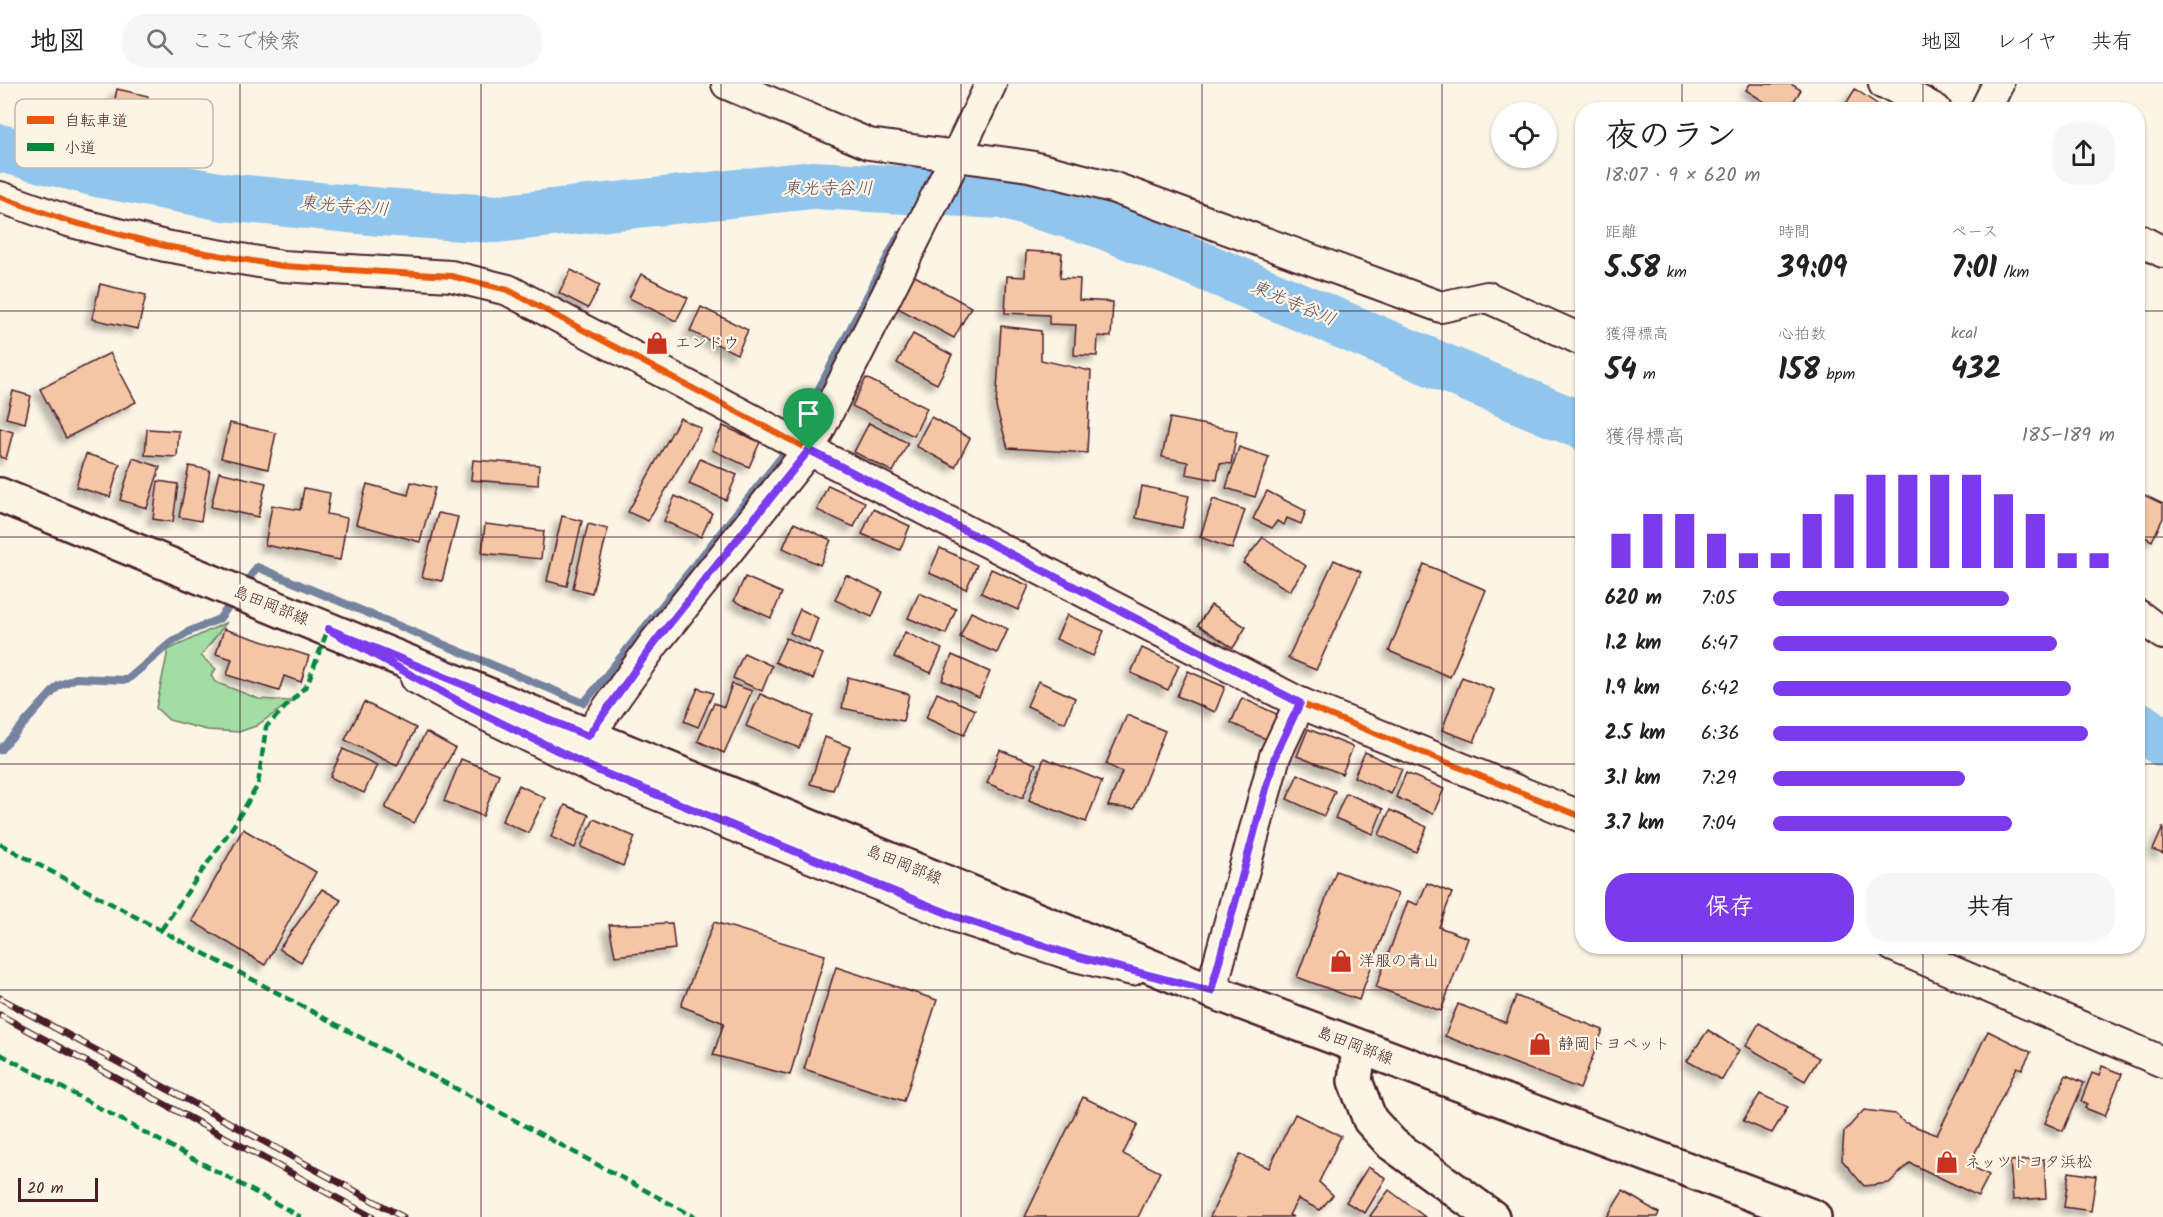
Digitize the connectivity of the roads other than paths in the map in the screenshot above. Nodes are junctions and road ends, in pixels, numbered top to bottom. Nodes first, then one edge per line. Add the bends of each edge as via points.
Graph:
1 (727, 84) edge
2 (990, 84) edge
3 (1884, 84) edge
4 (1998, 84) edge
5 (1921, 102) edge
6 (1989, 102) edge
7 (954, 162) junction
8 (0, 197) edge
9 (2145, 243) edge
10 (2163, 252) edge
11 (1575, 337) edge
12 (809, 450) junction
13 (0, 495) edge
14 (2145, 620) edge
15 (328, 629) junction
16 (2163, 634) edge
17 (1300, 703) junction
18 (588, 736) junction
19 (1575, 814) edge
20 (1912, 954) edge
21 (1211, 991) junction
22 (1359, 1048) junction
23 (2163, 1062) edge
24 (1492, 1217) edge
25 (1814, 1217) edge

1 - 7 street via 869,144
2 - 7 street
3 - 5 street
4 - 6 street
7 - 11 street via 1029,166 1112,187 1441,307 1487,297
7 - 12 street
8 - 12 street via 68,221 165,246 282,266 451,276 508,290
9 - 10 street
12 - 17 street
12 - 18 street via 655,642
13 - 15 main road, 島田岡部線
14 - 16 street
15 - 18 main road, 島田岡部線
15 - 21 street via 469,707 599,771 957,917 1075,956
17 - 19 street
17 - 21 street via 1275,756
18 - 21 main road, 島田岡部線
20 - 23 street
21 - 22 main road, 島田岡部線
22 - 24 main road via 1355,1081 1370,1120 1392,1144
22 - 25 main road, 島田岡部線

